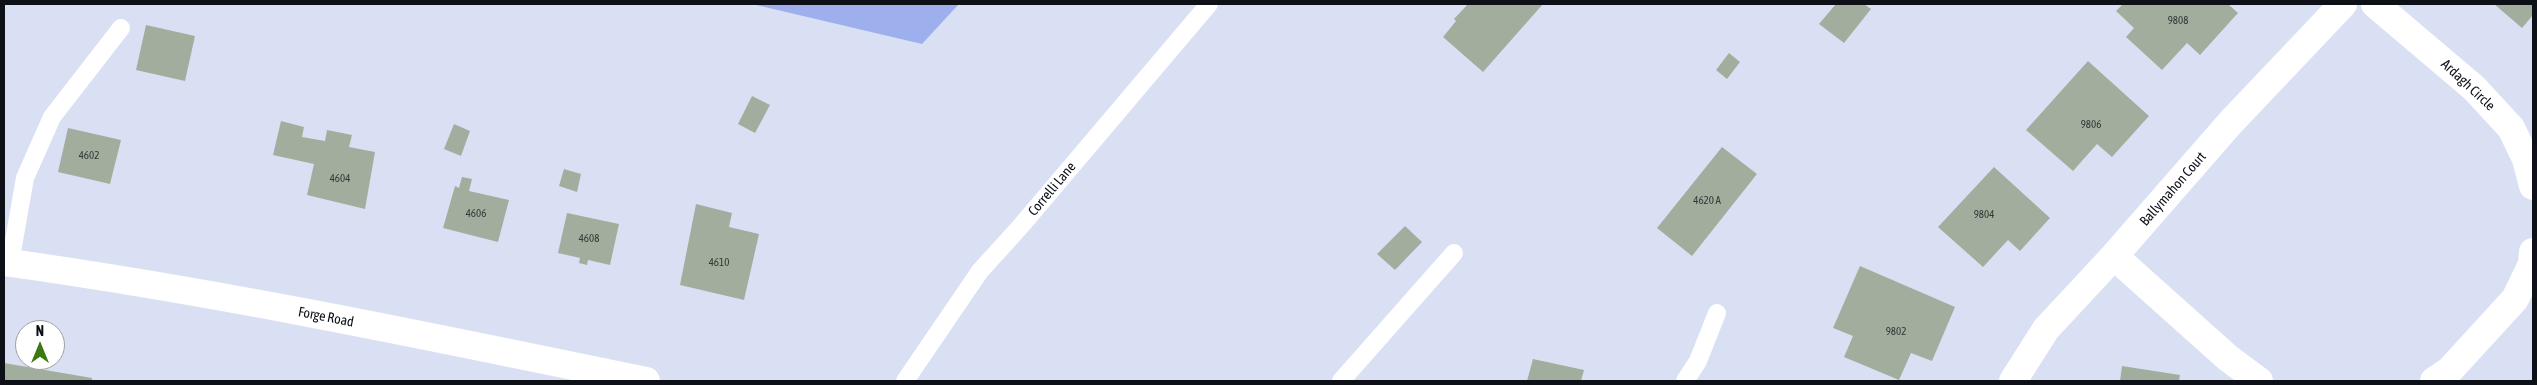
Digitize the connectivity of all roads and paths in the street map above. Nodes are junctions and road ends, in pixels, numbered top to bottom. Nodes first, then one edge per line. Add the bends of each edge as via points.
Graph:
1 (1209, 4) edge
2 (2343, 4) edge
3 (2375, 4) edge
4 (122, 28) dead end
5 (2533, 186) edge
6 (2533, 252) edge
7 (1454, 253) dead end
8 (2114, 256) junction
9 (7, 263) edge
10 (1718, 313) dead end
11 (646, 381) edge
12 (905, 381) edge
13 (1341, 381) edge
14 (1685, 381) edge
15 (2012, 381) edge
16 (2259, 381) edge
17 (2434, 381) edge

1 - 12 lane, Correlli Lane via 980,271
2 - 8 street, Ballymahon Court via 2231,122
3 - 5 street, Ardagh Circle via 2474,88 2511,128 2526,158
4 - 9 lane via 52,117 24,178
6 - 17 street via 2532,264 2515,299 2449,371
7 - 13 lane
8 - 15 street, Ballymahon Court via 2046,330
8 - 16 street via 2228,358
9 - 11 street, Forge Road via 83,273 273,307
10 - 14 lane via 1698,361

